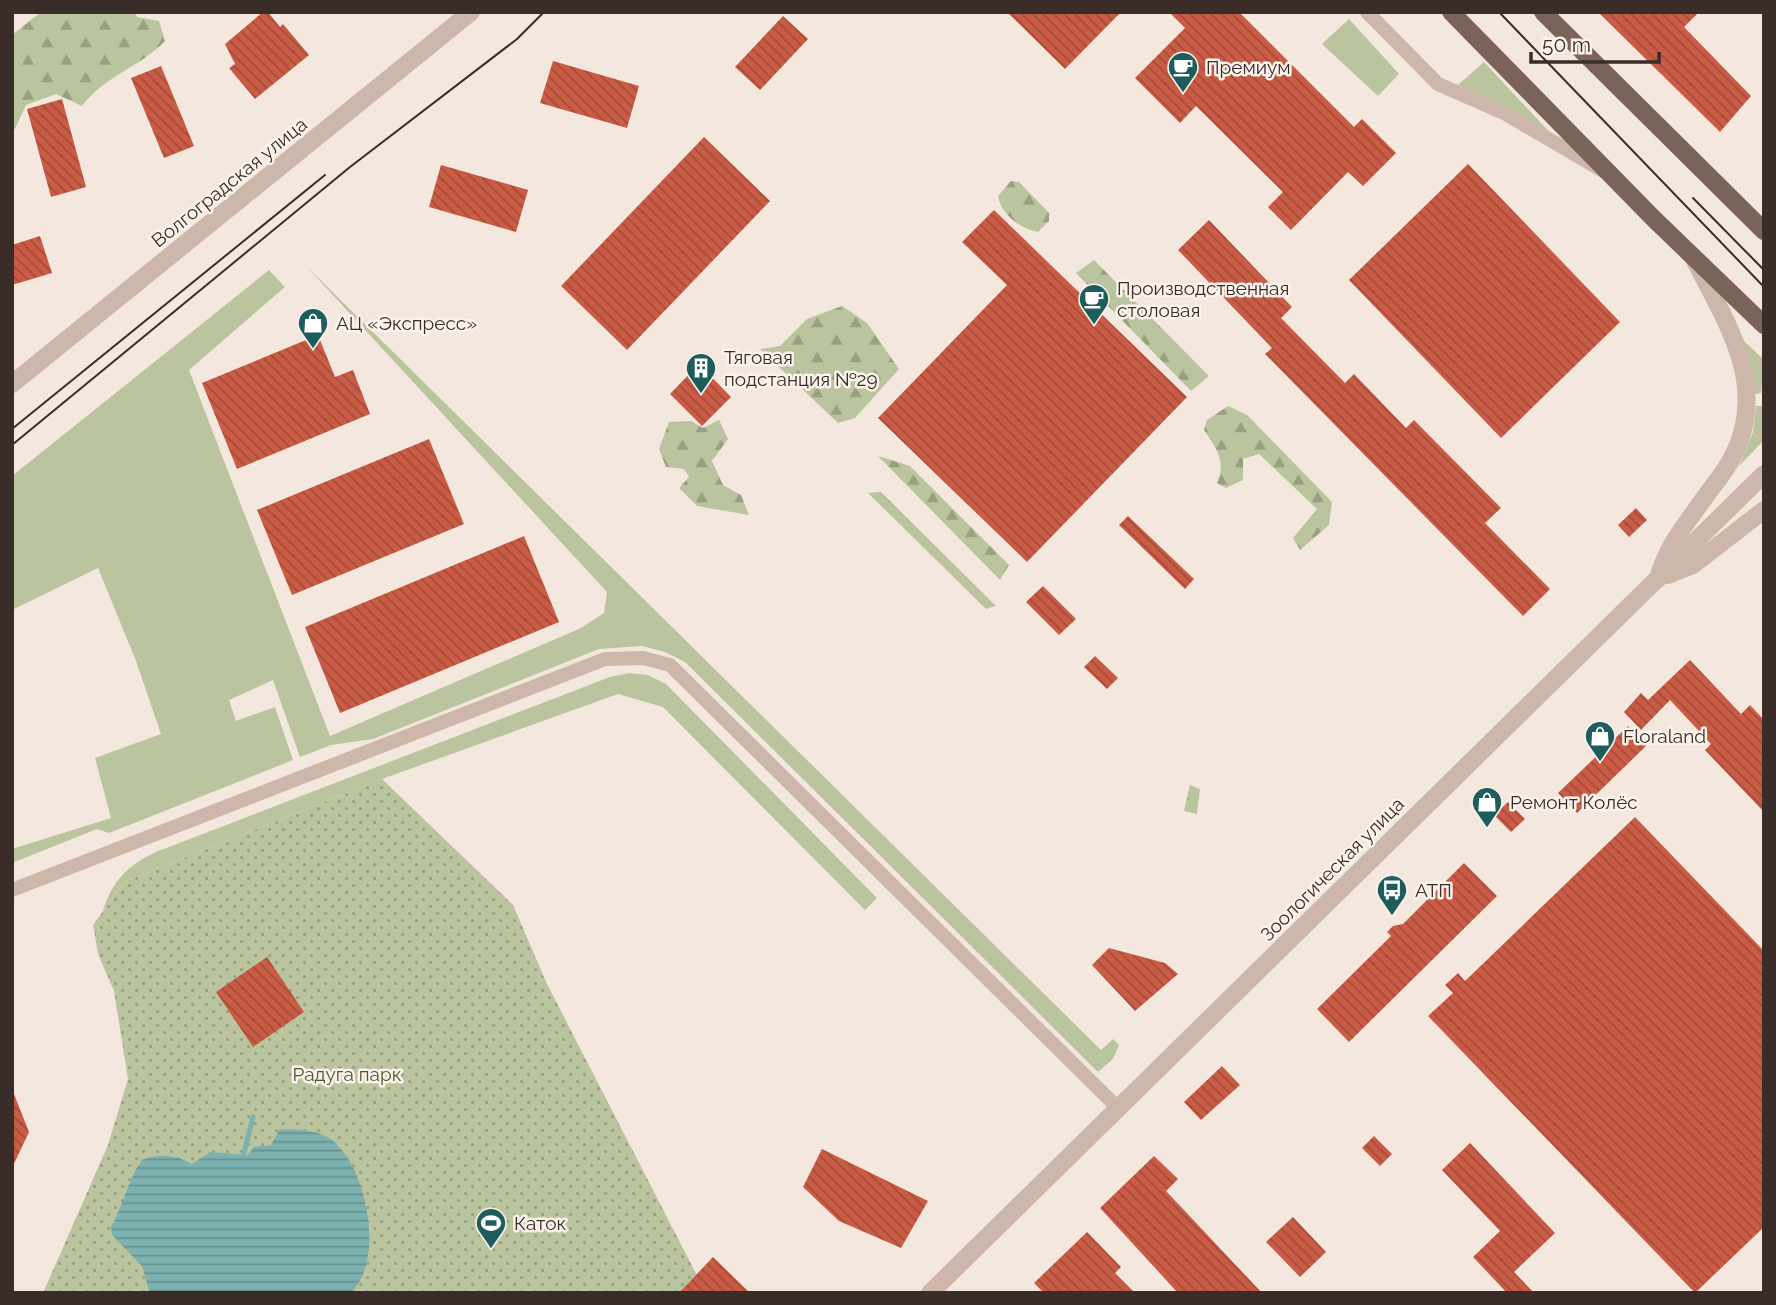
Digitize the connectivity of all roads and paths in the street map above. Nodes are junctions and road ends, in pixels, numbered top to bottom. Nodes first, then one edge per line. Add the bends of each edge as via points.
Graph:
1 (471, 12) edge
2 (1367, 12) edge
3 (1451, 12) edge
4 (1543, 12) edge
5 (1614, 176) junction
6 (1762, 228) edge
7 (1690, 252) junction
8 (1764, 325) edge
9 (12, 384) edge
10 (1764, 474) edge
11 (1764, 510) edge
12 (1658, 579) junction
13 (12, 890) edge
14 (1117, 1107) junction
15 (930, 1293) edge

1 - 9 street, Волгоградская улица
2 - 5 street via 1438,85 1504,113
3 - 5 main road
4 - 6 main road
5 - 7 main road
7 - 8 main road
7 - 12 street via 1735,341 1748,401 1733,457 1664,556
10 - 12 street, Зоологическая улица
11 - 12 street via 1693,565
12 - 14 street, Зоологическая улица
13 - 14 street via 605,659 643,657 670,665
14 - 15 street, Зоологическая улица

